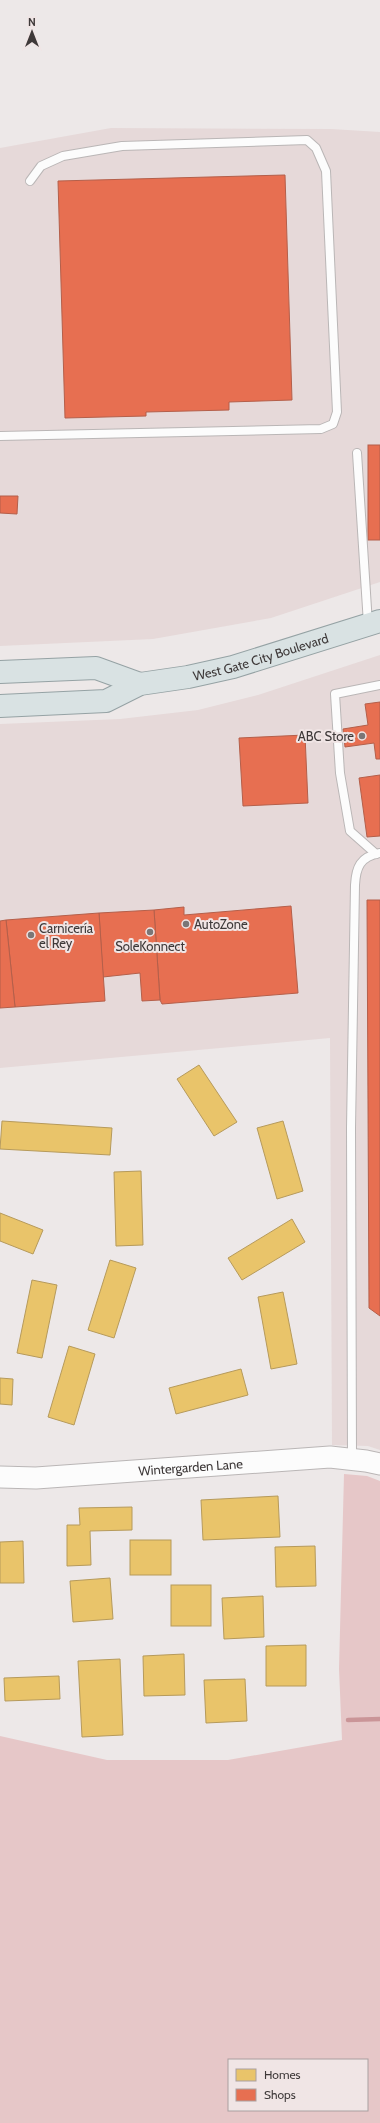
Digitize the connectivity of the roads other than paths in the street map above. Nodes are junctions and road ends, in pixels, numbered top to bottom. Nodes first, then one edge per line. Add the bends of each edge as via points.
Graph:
1 (30, 181) dead end
2 (0, 436) edge
3 (357, 454) dead end
4 (374, 623) edge
5 (0, 672) edge
6 (140, 684) junction
7 (380, 685) edge
8 (0, 706) edge
9 (378, 854) edge
10 (352, 1459) junction
11 (380, 1464) edge
12 (0, 1477) edge

1 - 2 lane via 41,166 63,156 122,146 307,140 316,148 326,171 337,412 333,424 321,429
3 - 4 lane
4 - 6 main road, West Gate City Boulevard via 233,667
5 - 6 main road, West Gate City Boulevard via 96,668
6 - 8 main road, West Gate City Boulevard via 106,701
7 - 9 lane via 335,694 340,772 350,831
9 - 10 lane via 364,859 356,869 355,885 351,1128
10 - 11 street, Wintergarden Lane
10 - 12 street, Wintergarden Lane via 330,1457 36,1478

